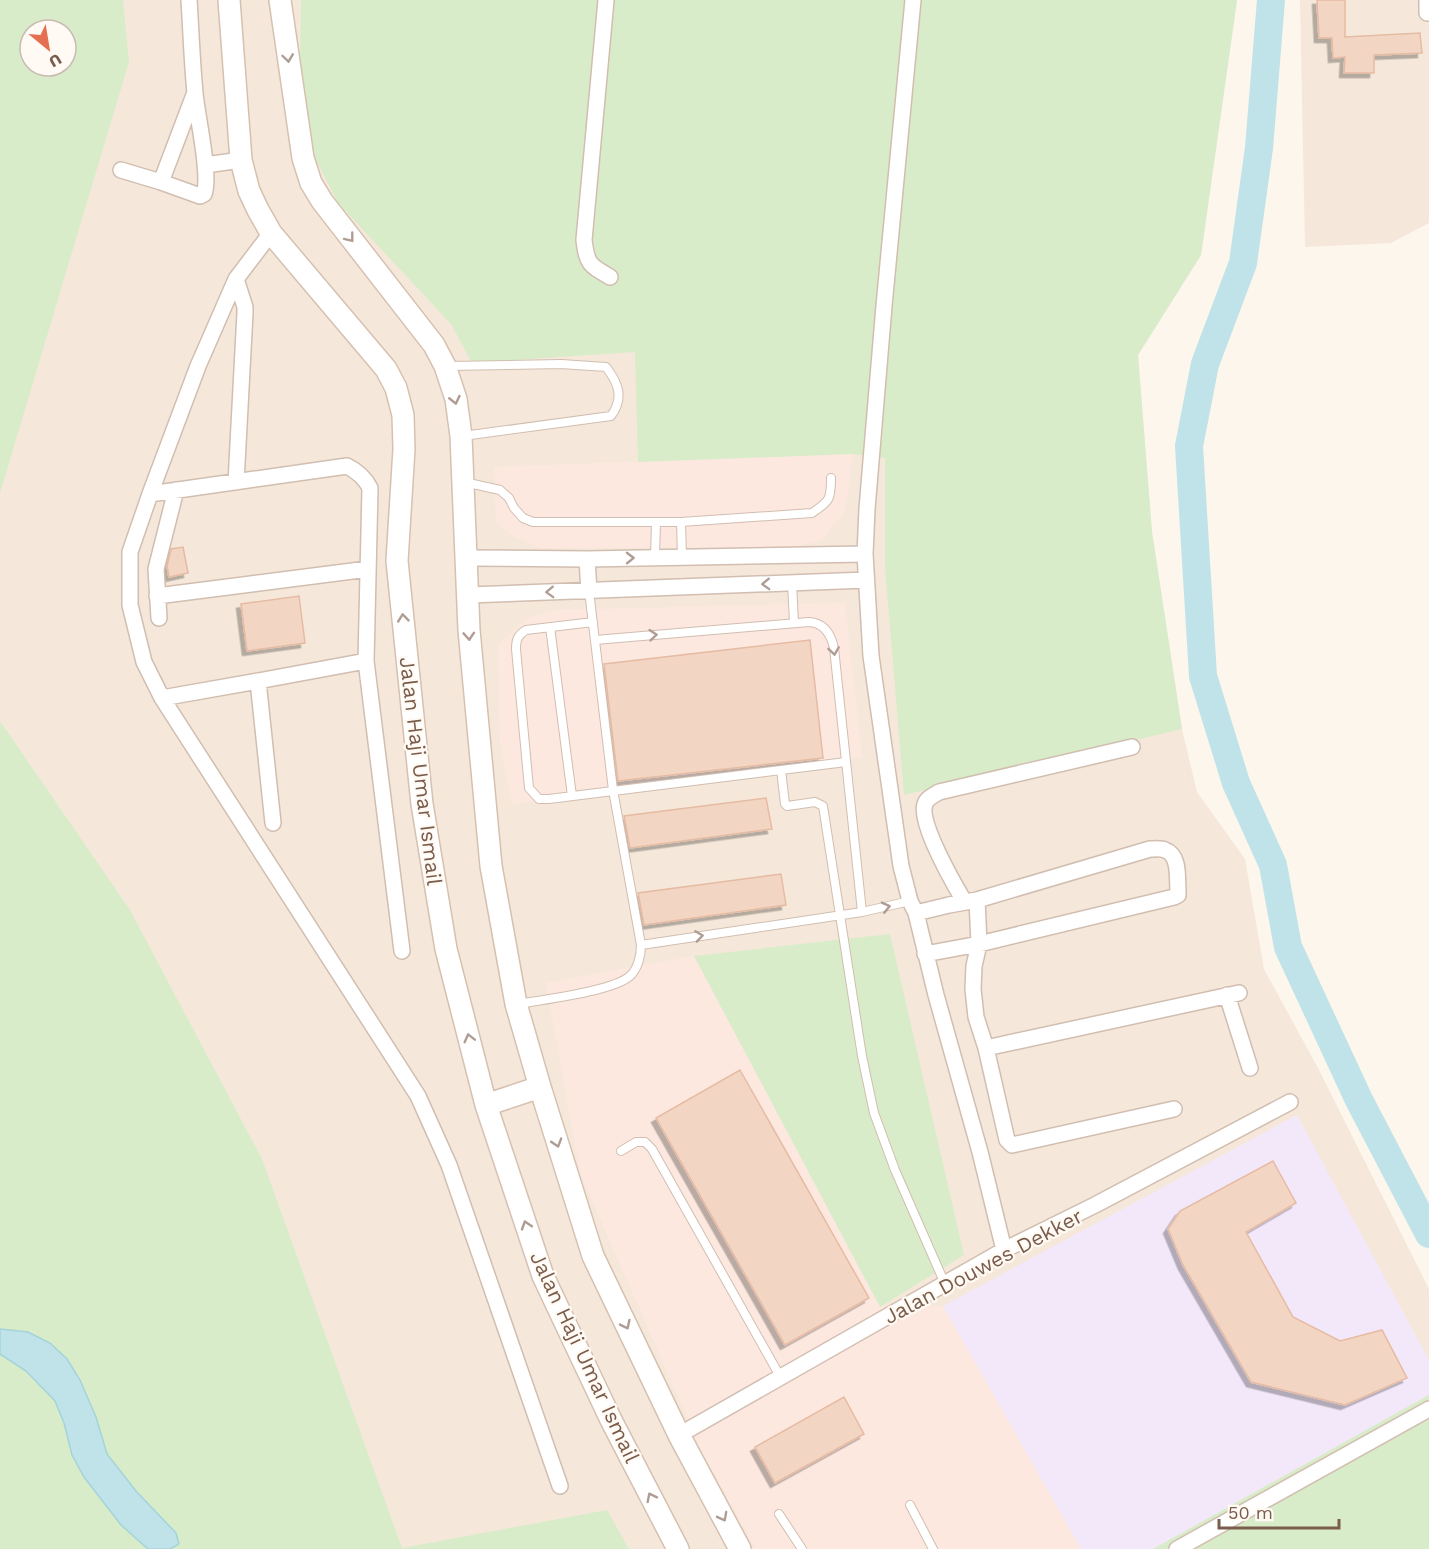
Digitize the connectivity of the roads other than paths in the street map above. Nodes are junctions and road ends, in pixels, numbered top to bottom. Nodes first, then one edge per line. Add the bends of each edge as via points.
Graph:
1 (189, 0) edge
2 (230, 0) edge
3 (280, 0) edge
4 (606, 0) edge
5 (913, 0) edge
6 (195, 93) junction
7 (241, 160) junction
8 (205, 165) junction
9 (121, 170) dead end
10 (161, 182) junction
11 (271, 233) junction
12 (610, 277) dead end
13 (236, 279) junction
14 (445, 366) junction
15 (461, 436) junction
16 (831, 478) dead end
17 (236, 482) junction
18 (464, 482) junction
19 (176, 490) junction
20 (150, 494) junction
21 (656, 522) junction
22 (681, 522) junction
23 (865, 554) junction
24 (655, 557) junction
25 (682, 557) junction
26 (467, 558) junction
27 (587, 559) junction
28 (368, 569) junction
29 (866, 580) junction
30 (792, 583) junction
31 (589, 591) junction
32 (157, 596) junction
33 (468, 596) junction
34 (159, 618) dead end
35 (593, 622) junction
36 (794, 623) junction
37 (550, 627) junction
38 (595, 640) junction
39 (366, 661) junction
40 (258, 681) junction
41 (162, 698) junction
42 (1132, 747) dead end
43 (846, 762) junction
44 (781, 770) junction
45 (613, 790) junction
46 (572, 796) junction
47 (273, 823) dead end
48 (970, 900) junction
49 (913, 907) junction
50 (862, 912) junction
51 (839, 915) junction
52 (979, 944) junction
53 (641, 945) junction
54 (402, 951) dead end
55 (925, 954) junction
56 (516, 1004) junction
57 (986, 1048) junction
58 (1250, 1068) dead end
59 (540, 1087) junction
60 (1290, 1102) dead end
61 (486, 1106) junction
62 (1173, 1109) dead end
63 (621, 1151) dead end
64 (1004, 1250) junction
65 (945, 1284) junction
66 (781, 1378) junction
67 (1429, 1410) edge
68 (679, 1436) junction
69 (560, 1486) dead end
70 (910, 1505) dead end
71 (779, 1514) dead end
72 (678, 1549) edge
73 (740, 1549) edge
74 (802, 1549) edge
75 (933, 1549) edge
76 (1177, 1549) edge

1 - 6 street
2 - 7 main road, Jalan Haji Umar Ismail
3 -> 14 main road via 303,158 311,183 434,345
4 - 12 street via 584,240 591,265
5 - 23 street
6 - 8 street
6 - 10 street
7 - 8 street
7 - 11 main road, Jalan Haji Umar Ismail via 249,191
8 - 10 street via 206,189 200,196
9 - 10 street
11 - 13 street
61 -> 11 main road, Jalan Haji Umar Ismail via 446,949 422,804 397,561 403,415 386,369
13 - 17 street via 245,314
13 - 20 street
14 -> 15 main road via 456,399
14 - 15 lane via 606,367 615,378 619,394 618,407 611,416
15 - 18 main road
16 - 22 lane via 826,504 812,513
17 - 19 street
17 - 28 street via 347,466 355,470 370,488
18 - 21 lane via 500,490 523,518 533,522
18 - 26 main road
19 - 20 street
19 - 32 street via 156,569
20 - 41 street via 130,552 130,605 144,662
21 - 22 lane
21 - 24 lane
22 - 25 lane
23 - 25 street
23 - 29 street
24 - 25 street
27 -> 24 street
26 - 27 street
26 - 33 main road
27 - 31 street
28 - 32 street
28 - 39 street
29 - 30 street
29 - 49 street via 871,656 901,866
30 -> 31 street
30 - 36 lane
31 -> 33 street
31 - 35 lane
32 - 34 street
33 -> 56 main road via 491,866
35 - 37 lane
35 - 38 lane
38 -> 36 lane
36 -> 43 lane via 818,623 832,638
37 - 46 lane
37 - 46 lane via 526,630 516,640 529,788 539,799
38 - 45 lane
39 - 40 street
39 - 54 street
40 - 41 street
40 - 47 street
41 - 69 street via 418,1096 450,1165
42 - 48 street via 930,797 924,814 937,851
43 - 44 lane
43 - 50 lane
44 - 45 lane
44 - 51 lane via 786,806 815,802 823,806
45 - 46 lane
45 - 53 lane
48 - 49 street
48 - 52 street
48 - 52 street via 1150,849 1164,849 1176,860 1178,895 1174,897
50 -> 49 lane
49 - 55 street
50 - 51 lane
53 -> 51 lane
51 - 65 lane via 874,1113
52 - 55 street
52 - 57 street via 973,989 976,1017
53 - 56 lane via 636,968 620,982 564,997
55 - 64 street
56 - 59 main road
57 - 58 street via 1233,994
57 - 62 street via 1005,1134 1012,1145
59 - 61 main road
59 -> 68 main road via 593,1256
60 - 64 street, Jalan Douwes Dekker
72 -> 61 main road, Jalan Haji Umar Ismail via 543,1276
63 - 66 lane via 636,1142 645,1142 652,1149
64 - 65 street, Jalan Douwes Dekker
65 - 66 street, Jalan Douwes Dekker
66 - 68 street, Jalan Douwes Dekker
67 - 76 street
68 -> 73 main road
70 - 75 lane
71 - 74 lane

